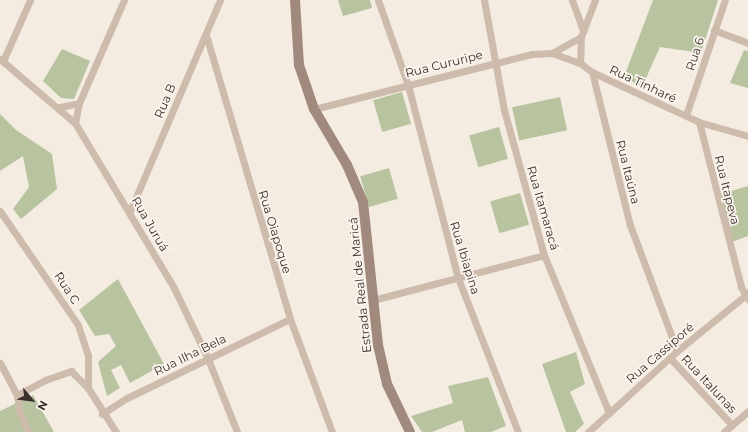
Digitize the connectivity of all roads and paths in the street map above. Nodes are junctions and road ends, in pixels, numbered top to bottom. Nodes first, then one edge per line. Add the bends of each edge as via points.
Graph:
1 (30, 0) edge
2 (124, 0) edge
3 (220, 0) edge
4 (296, 0) edge
5 (378, 0) edge
6 (484, 0) edge
7 (572, 0) edge
8 (595, 0) edge
9 (725, 0) edge
10 (714, 30) junction
11 (206, 34) junction
12 (582, 34) junction
13 (748, 43) edge
14 (552, 52) junction
15 (2, 60) edge
16 (496, 62) junction
17 (580, 63) junction
18 (592, 72) junction
19 (408, 85) junction
20 (78, 103) junction
21 (60, 107) junction
22 (314, 109) junction
23 (686, 116) junction
24 (699, 122) junction
25 (75, 123) junction
26 (748, 136) edge
27 (0, 211) edge
28 (130, 211) junction
29 (544, 255) junction
30 (458, 278) junction
31 (747, 296) edge
32 (373, 300) junction
33 (290, 319) junction
34 (677, 351) junction
35 (670, 358) junction
36 (208, 359) junction
37 (0, 363) edge
38 (88, 388) junction
39 (18, 395) junction
40 (748, 411) edge
41 (609, 413) junction
42 (102, 414) junction
43 (732, 425) junction
44 (28, 432) edge
45 (116, 432) edge
46 (237, 432) edge
47 (332, 432) edge
48 (410, 432) edge
49 (518, 432) edge
50 (588, 432) edge
51 (724, 432) edge

1 - 15 street
2 - 20 street
3 - 11 street, Rua B
4 - 22 main road, Estrada Real de Maricá via 299,65
5 - 19 street, Rua Ibiapina
6 - 16 street, Rua Itamaracá
7 - 12 street
8 - 12 street
9 - 10 street, Rua 6
10 - 13 street
10 - 23 street, Rua 6
11 - 28 street, Rua B
11 - 33 street, Rua Oiapoque
12 - 14 street
12 - 17 street
14 - 16 street, Rua Cururipe
14 - 17 street, Rua Cururipe
15 - 21 street, Rua Juruá
16 - 19 street, Rua Cururipe
16 - 29 street, Rua Itamaracá via 504,110
17 - 18 street
18 - 23 street, Rua Tinharé
18 - 34 street, Rua Itaúna via 630,225
19 - 22 street, Rua Cururipe
19 - 30 street, Rua Ibiapina
20 - 21 street
20 - 25 street
21 - 25 street, Rua Juruá
22 - 32 main road, Estrada Real de Maricá via 347,166 363,202
23 - 24 street
24 - 26 street
24 - 31 street, Rua Itapeva
25 - 28 street, Rua Juruá
27 - 38 street, Rua C via 78,325 88,355
28 - 36 street, Rua Juruá via 174,288
29 - 30 street
29 - 41 street, Rua Itamaracá
30 - 32 street
30 - 49 street, Rua Ibiapina
31 - 34 street, Rua Cassiporé
32 - 48 main road, Estrada Real de Maricá via 378,345 387,384
33 - 36 street, Rua Ilha Bela
33 - 47 street, Rua Oiapoque
34 - 35 street, Rua Cassiporé
35 - 41 street, Rua Cassiporé
35 - 43 street, Rua Italunas
36 - 42 street, Rua Ilha Bela via 127,398
36 - 46 street, Rua Juruá
37 - 39 street
38 - 39 street via 75,374 66,371
38 - 42 street
39 - 44 street via 19,410
40 - 43 street
41 - 50 street, Rua Cassiporé
42 - 45 street
43 - 51 street

